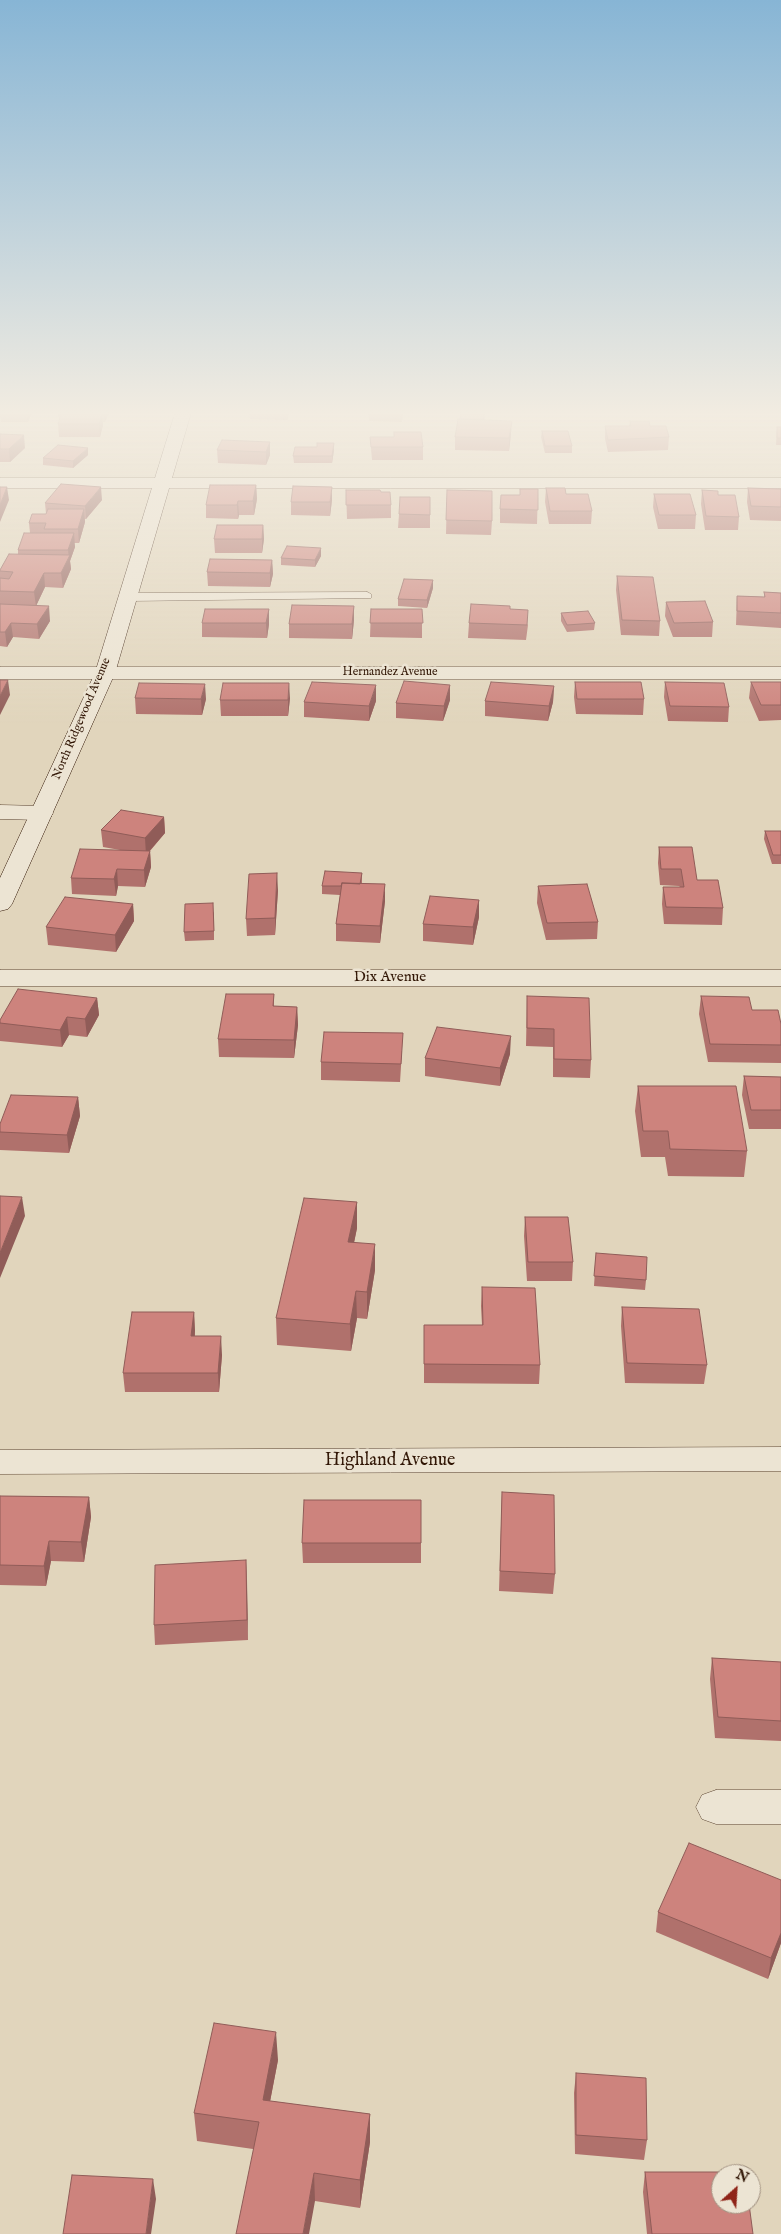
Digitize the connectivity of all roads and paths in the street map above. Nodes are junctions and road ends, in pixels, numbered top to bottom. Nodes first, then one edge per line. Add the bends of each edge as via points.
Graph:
1 (152, 517) edge
2 (367, 596) dead end
3 (128, 597) junction
4 (781, 672) edge
5 (0, 673) edge
6 (105, 673) junction
7 (0, 812) edge
8 (42, 812) junction
9 (0, 904) edge
10 (0, 978) edge
11 (781, 978) edge
12 (781, 1459) edge
13 (0, 1462) edge
14 (716, 1807) dead end
15 (781, 1807) edge

1 - 3 street, North Ridgewood Avenue
2 - 3 lane
3 - 6 street, North Ridgewood Avenue
4 - 6 street, Hernandez Avenue
5 - 6 street, Hernandez Avenue
6 - 8 street, North Ridgewood Avenue
7 - 8 street
8 - 9 street, North Ridgewood Avenue
10 - 11 street, Dix Avenue
12 - 13 street, Highland Avenue
14 - 15 street

